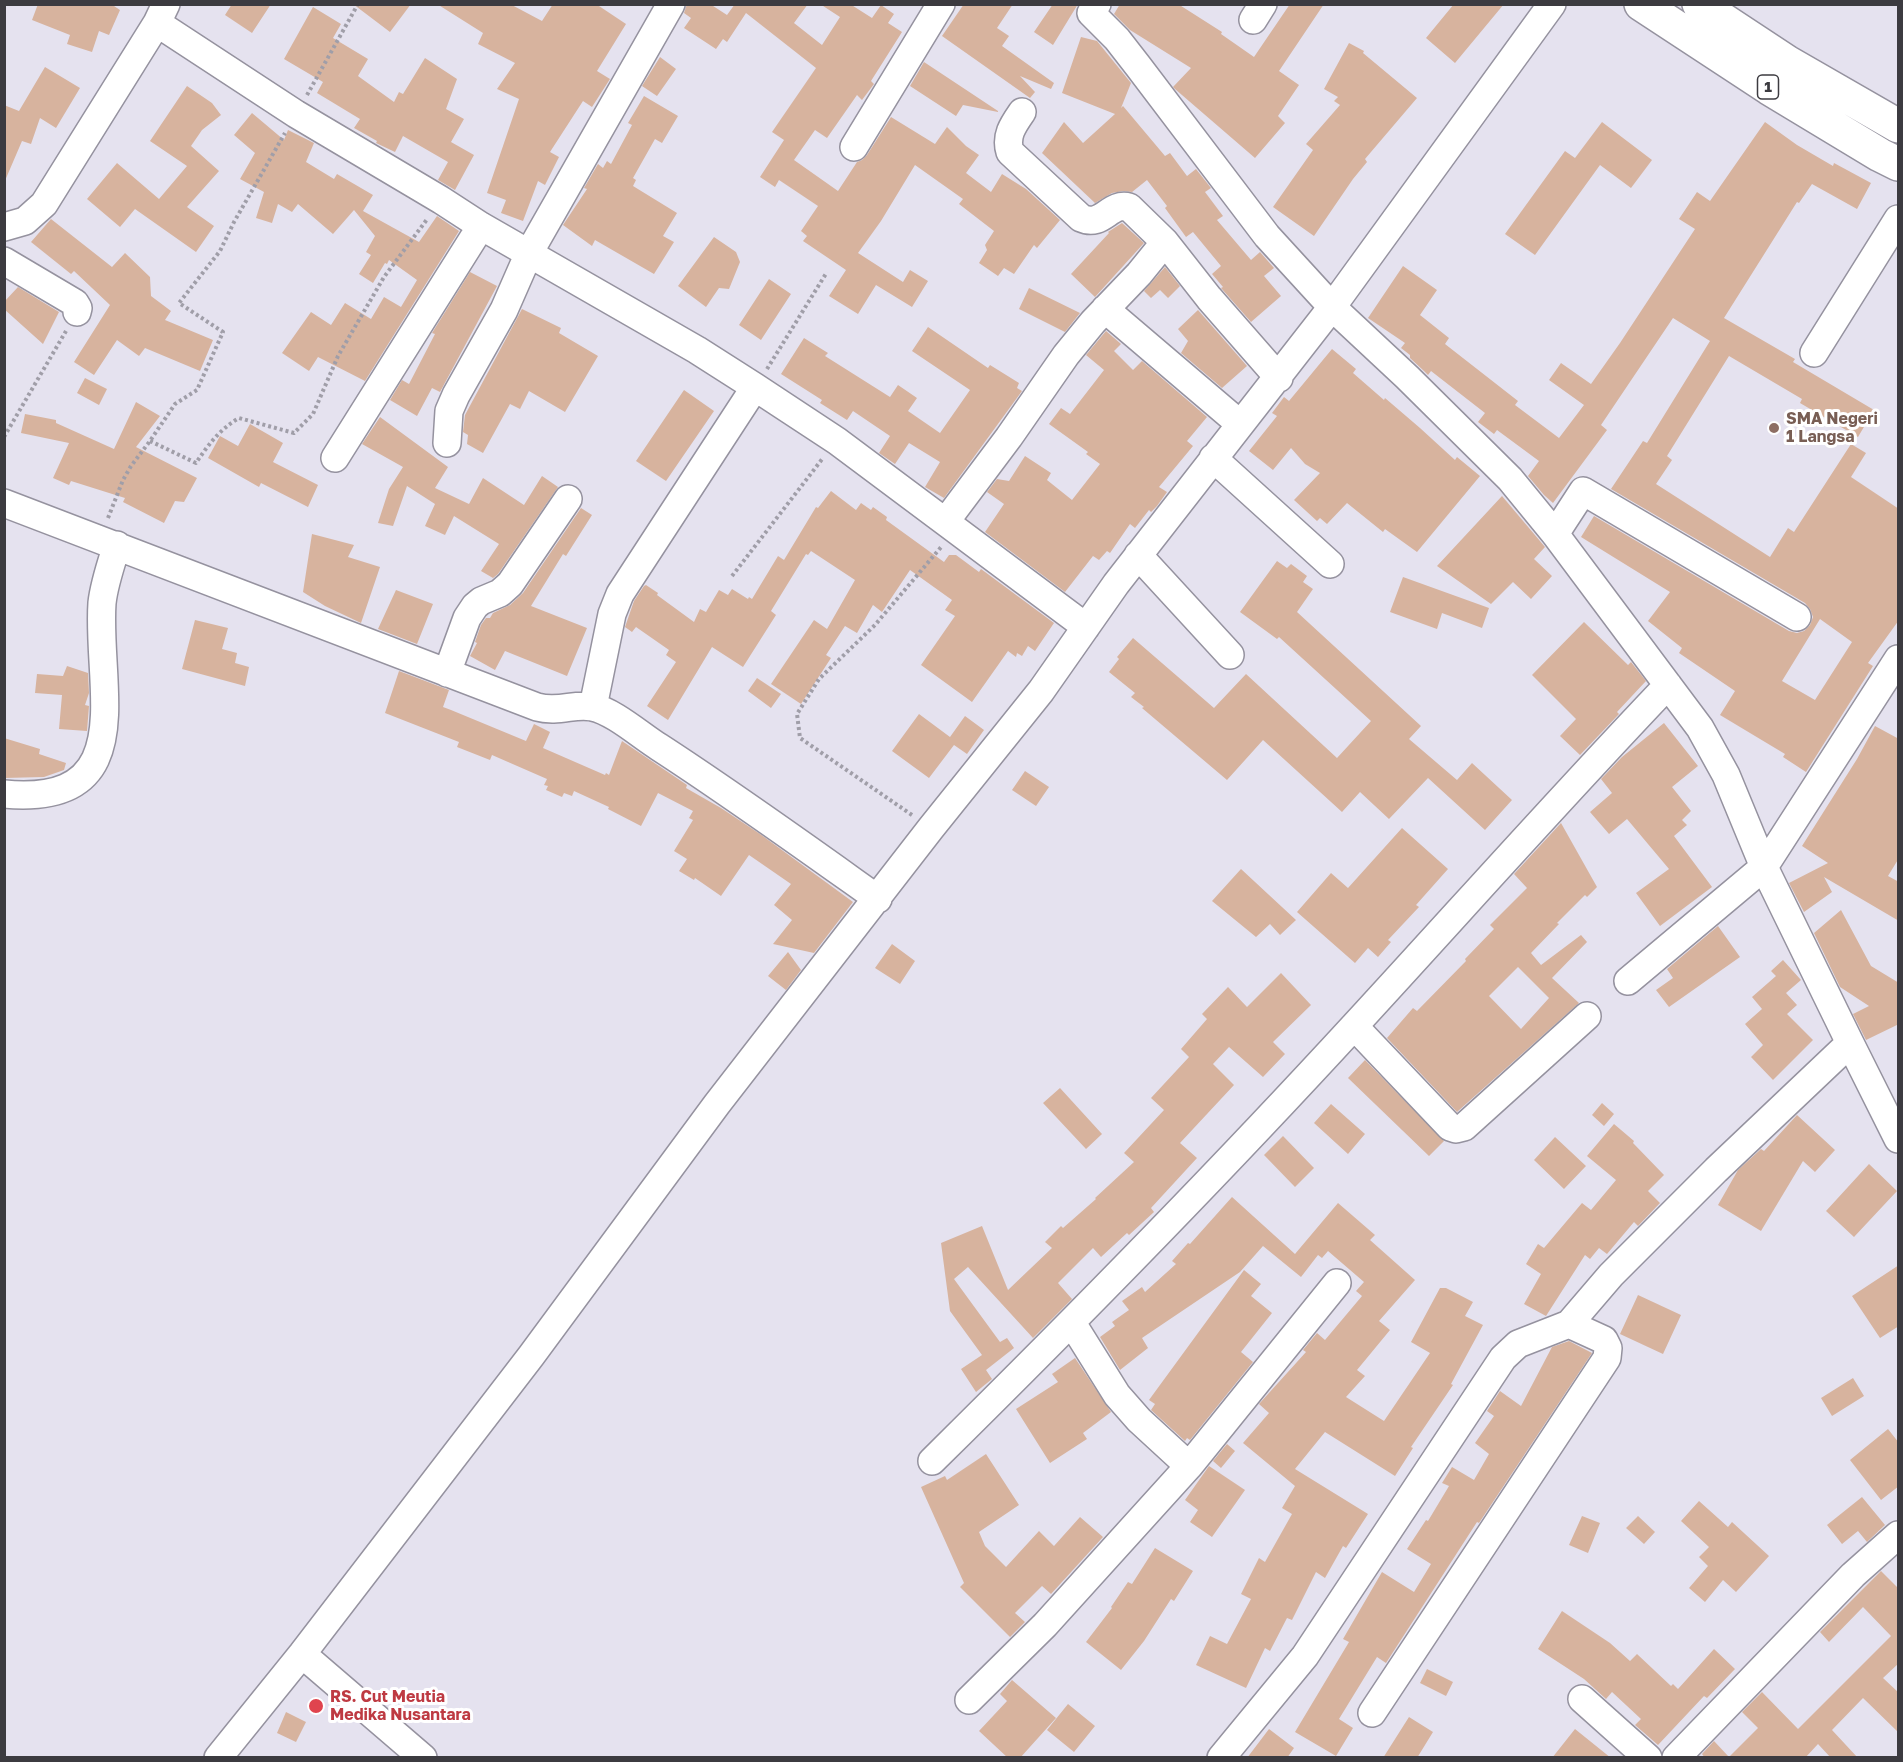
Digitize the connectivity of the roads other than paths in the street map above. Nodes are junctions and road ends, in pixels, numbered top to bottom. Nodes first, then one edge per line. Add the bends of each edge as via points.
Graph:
1 (671, 4) edge
2 (941, 4) edge
3 (1097, 4) edge
4 (1552, 4) edge
5 (1641, 4) edge
6 (1699, 4) edge
7 (161, 14) edge
8 (1022, 111) dead end
9 (1899, 126) edge
10 (854, 147) dead end
11 (1899, 164) edge
12 (1899, 219) edge
13 (481, 226) junction
14 (4, 227) edge
15 (1165, 242) junction
16 (530, 253) junction
17 (4, 261) edge
18 (1332, 307) junction
19 (1105, 309) junction
20 (77, 312) road end
21 (1814, 353) dead end
22 (1279, 378) junction
23 (755, 387) junction
24 (1240, 424) junction
25 (447, 443) dead end
26 (335, 458) dead end
27 (1213, 458) junction
28 (568, 499) dead end
29 (4, 503) edge
30 (951, 526) junction
31 (1555, 534) junction
32 (108, 542) junction
33 (1138, 555) junction
34 (1330, 564) dead end
35 (1797, 617) dead end
36 (1086, 627) junction
37 (1230, 655) dead end
38 (1899, 659) edge
39 (447, 673) junction
40 (1668, 685) junction
41 (593, 707) junction
42 (4, 794) edge
43 (1764, 867) junction
44 (878, 899) junction
45 (1628, 981) dead end
46 (1587, 1016) dead end
47 (1354, 1026) junction
48 (1850, 1043) junction
49 (1899, 1139) edge
50 (1337, 1283) dead end
51 (1072, 1323) junction
52 (1569, 1324) junction
53 (932, 1461) dead end
54 (1189, 1466) junction
55 (1899, 1535) edge
56 (302, 1654) junction
57 (969, 1700) dead end
58 (1582, 1700) dead end
59 (1372, 1713) dead end
60 (218, 1758) edge
61 (423, 1758) edge
62 (1221, 1758) edge
63 (1648, 1758) edge
64 (1676, 1758) edge

1 - 16 street
2 - 10 street
3 - 18 street via 1091,13 1117,39 1267,236
4 - 18 street
5 - 11 main road, 1 via 1769,88
6 - 9 main road, 1 via 1787,62
7 - 13 street via 296,114
7 - 14 street via 44,204 25,221
8 - 15 street via 1007,142 1010,152 1081,218 1096,221 1123,205
12 - 21 street
13 - 16 street
13 - 26 street
15 - 19 street
15 - 22 street
16 - 23 street
16 - 25 street via 449,411
17 - 20 street via 75,303
18 - 22 street
18 - 31 street via 1469,437
19 - 24 street
19 - 30 street via 1066,355
22 - 24 street
23 - 30 street via 837,441
23 - 41 street via 620,594 612,614
24 - 27 street
27 - 33 street
27 - 34 street
28 - 39 street via 510,584 475,606
29 - 32 street
30 - 36 street
31 - 35 street via 1583,491
31 - 40 street
32 - 39 street
32 - 42 street via 102,601 105,727 99,752 91,768 61,791
33 - 36 street
33 - 37 street
36 - 44 street via 1041,691
38 - 43 street
39 - 41 street via 546,710
40 - 43 street via 1700,729 1726,775
40 - 47 street via 1566,791
41 - 44 street via 701,774
43 - 45 street
43 - 48 street
44 - 56 street via 717,1104 531,1356
46 - 47 street via 1464,1127 1456,1129
47 - 51 street
48 - 49 street
48 - 52 street via 1699,1186 1611,1275
50 - 54 street
51 - 53 street
51 - 54 street via 1117,1395
52 - 59 street via 1604,1340 1607,1358
52 - 62 street via 1518,1344 1503,1358 1305,1656
54 - 57 street via 1045,1625
55 - 64 street via 1853,1575
56 - 60 street
56 - 61 street
58 - 63 street

